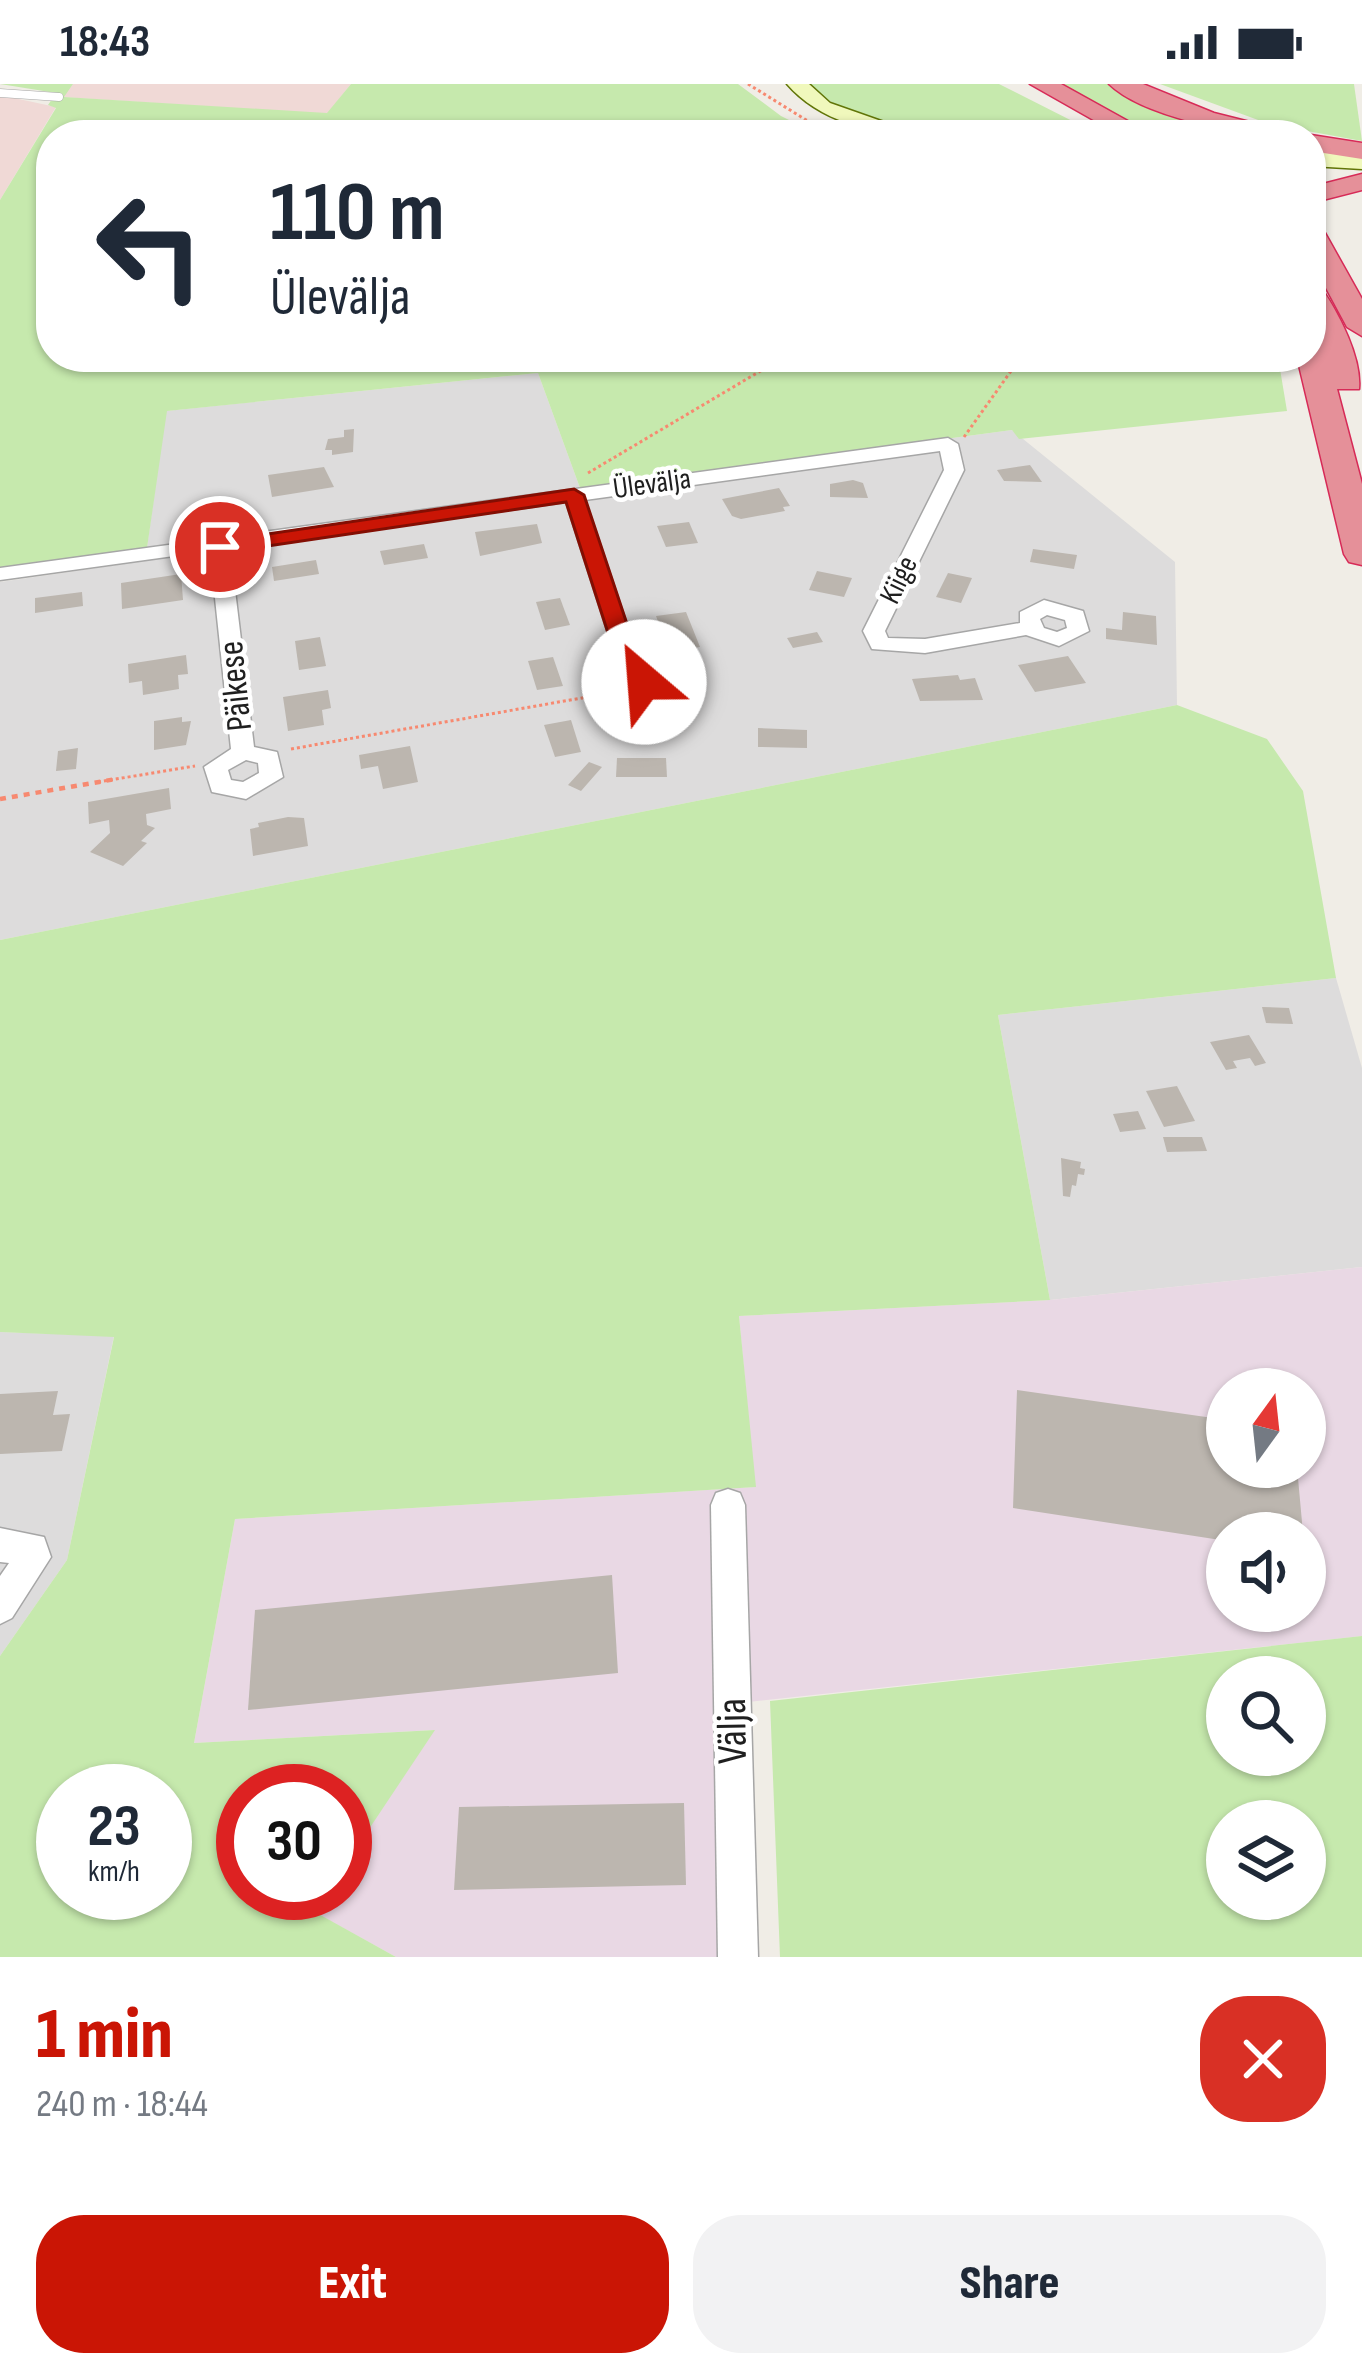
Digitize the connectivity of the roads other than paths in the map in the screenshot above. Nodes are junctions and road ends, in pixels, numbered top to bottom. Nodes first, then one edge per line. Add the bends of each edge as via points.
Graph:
1 (1017, 84) edge
2 (1042, 84) edge
3 (1121, 84) edge
4 (786, 88) edge
5 (0, 93) edge
6 (58, 97) dead end
7 (830, 120) edge
8 (865, 120) edge
9 (1085, 120) edge
10 (1111, 120) edge
11 (1213, 120) edge
12 (1326, 161) edge
13 (1362, 166) edge
14 (1326, 186) edge
15 (1326, 261) edge
16 (1326, 320) edge
17 (1362, 328) edge
18 (1316, 372) edge
19 (1362, 433) edge
20 (948, 444) joint
21 (569, 496) junction
22 (220, 547) junction
23 (1362, 554) edge
24 (0, 574) edge
25 (1030, 628) dead end
26 (627, 687) road end
27 (242, 756) road end
28 (728, 1505) dead end
29 (0, 1545) edge
30 (0, 1606) edge
31 (738, 1957) edge

1 - 9 highway
2 - 10 highway
3 - 11 highway
4 - 7 main road
4 - 8 main road
5 - 6 lane
12 - 13 highway
13 - 14 highway
15 - 17 highway
16 - 19 highway
18 - 23 highway
20 - 21 street, Ülevälja
20 - 25 street, Kiige via 954,470 874,631 880,644 903,648
21 - 22 street, Ülevälja
21 - 26 street
22 - 24 street, Ülevälja
22 - 27 street, Päikese
28 - 31 street, Välja
29 - 30 street via 32,1549 34,1557

